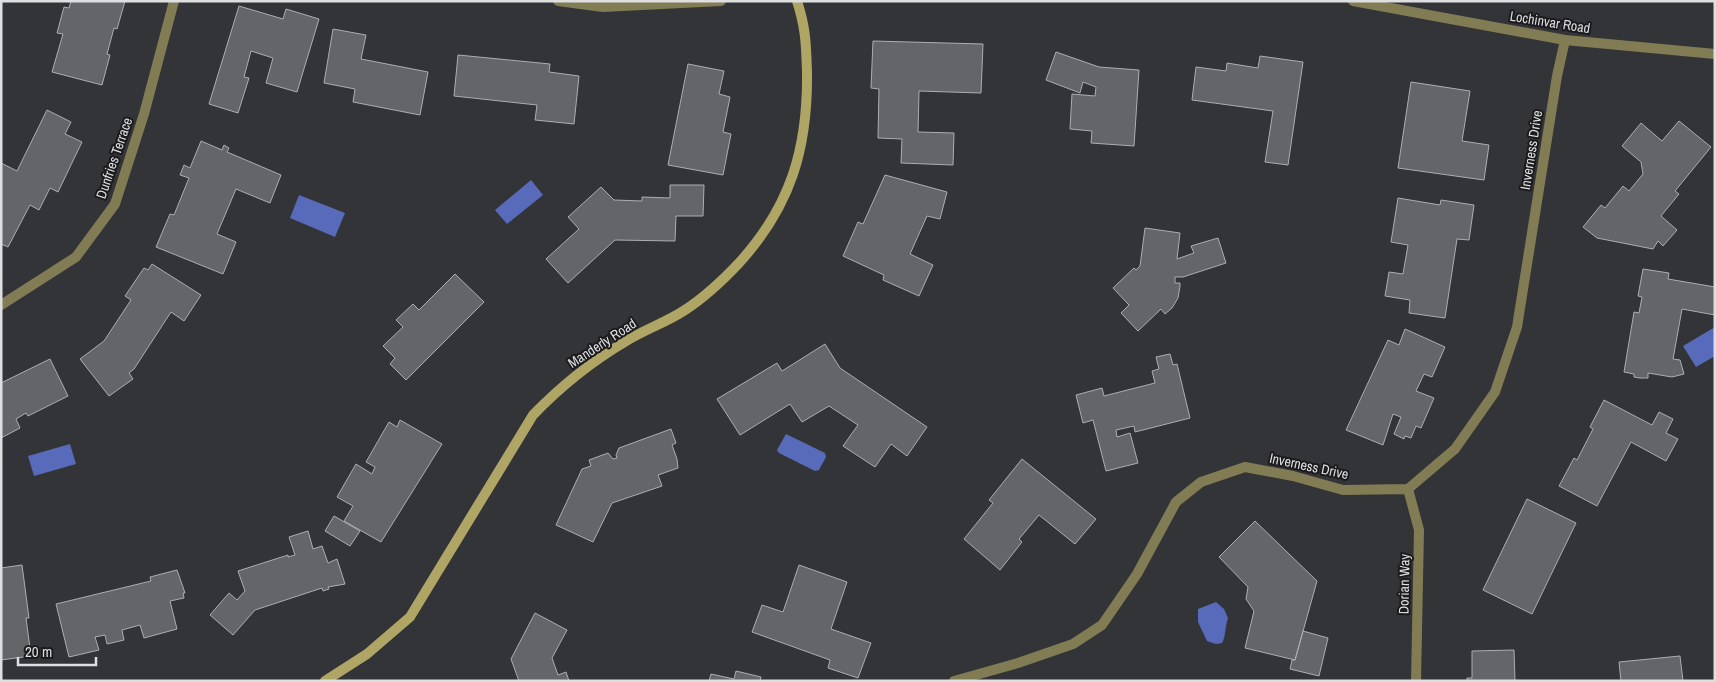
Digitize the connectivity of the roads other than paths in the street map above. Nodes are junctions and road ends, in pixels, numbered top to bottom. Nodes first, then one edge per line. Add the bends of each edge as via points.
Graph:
1 (174, 1) edge
2 (558, 1) edge
3 (721, 1) edge
4 (797, 1) edge
5 (1353, 1) edge
6 (1564, 40) junction
7 (1715, 54) edge
8 (1, 305) edge
9 (1408, 489) junction
10 (325, 681) edge
11 (954, 681) edge
12 (1416, 681) edge

1 - 8 street, Dunfries Terrace via 144,114 115,204 76,257
2 - 3 street via 603,7
4 - 10 street, Manderly Road via 806,28 808,109 788,192 758,241 721,282 686,310 597,359 560,388 533,415 410,617 367,654
5 - 6 street, Lochinvar Road
6 - 7 street, Lochinvar Road
6 - 9 street, Inverness Drive via 1517,327 1495,392 1455,449
9 - 11 street, Inverness Drive via 1343,490 1245,467 1201,482 1176,502 1137,574 1102,625 1073,644 1018,664
9 - 12 street, Dorian Way via 1419,530

